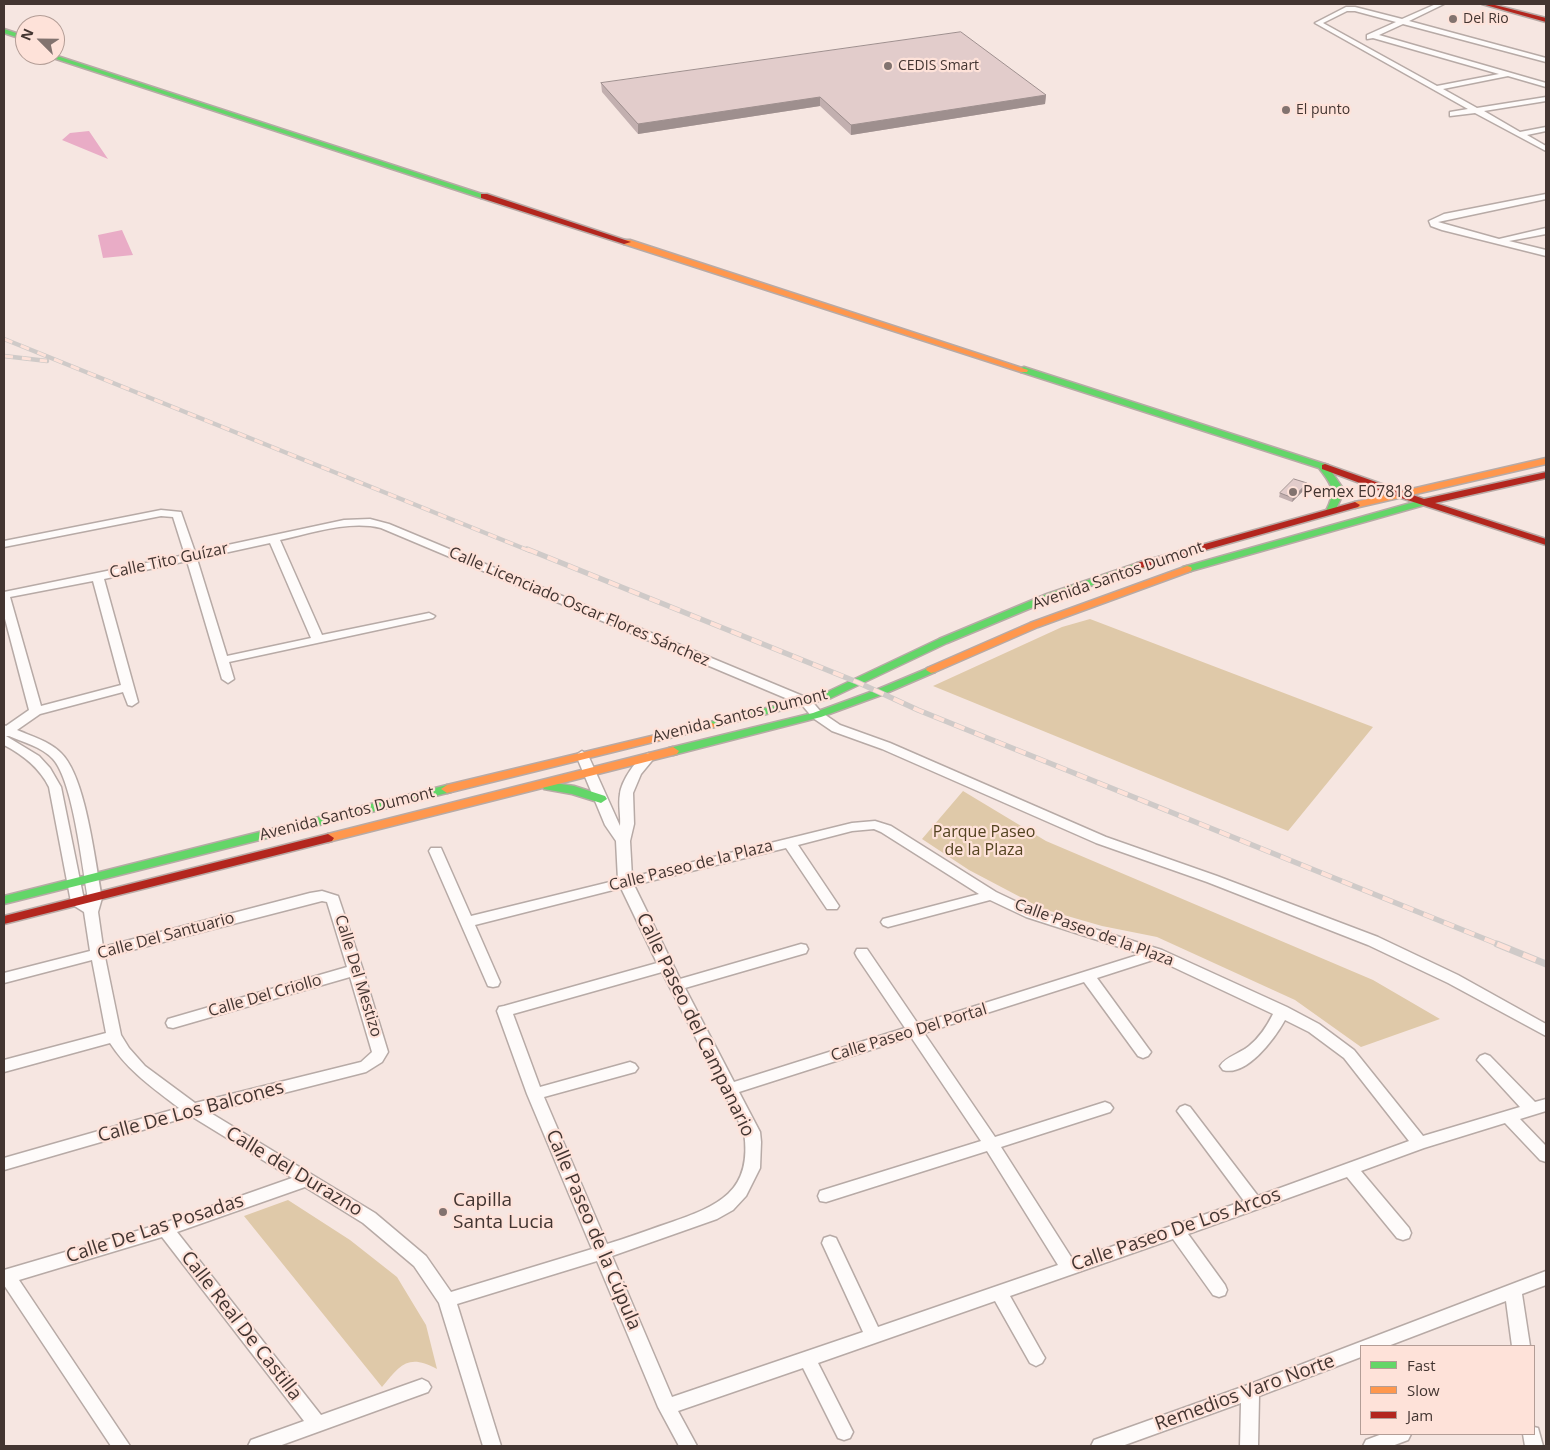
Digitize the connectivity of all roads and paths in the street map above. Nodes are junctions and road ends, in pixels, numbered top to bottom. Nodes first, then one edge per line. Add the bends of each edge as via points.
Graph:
1 (1440, 4) edge
2 (1486, 4) edge
3 (1519, 4) edge
4 (1546, 11) edge
5 (1546, 20) edge
6 (1403, 21) junction
7 (1373, 36) junction
8 (1356, 44) junction
9 (65, 51) edge
10 (1546, 60) edge
11 (65, 61) edge
12 (1509, 74) junction
13 (1546, 85) edge
14 (1438, 88) junction
15 (1546, 99) edge
16 (1478, 111) junction
17 (1453, 114) dead end
18 (1546, 129) edge
19 (1520, 134) junction
20 (1546, 149) edge
21 (394, 156) junction
22 (382, 162) junction
23 (1546, 197) edge
24 (1546, 231) edge
25 (1498, 241) junction
26 (1546, 253) edge
27 (1544, 464) edge
28 (1322, 466) junction
29 (1362, 468) dead end
30 (1546, 475) edge
31 (1400, 480) dead end
32 (1428, 489) junction
33 (1398, 494) junction
34 (1450, 497) junction
35 (1425, 502) junction
36 (1468, 502) dead end
37 (1331, 511) junction
38 (334, 525) joint
39 (274, 539) junction
40 (1546, 542) edge
41 (4, 544) edge
42 (191, 556) junction
43 (98, 577) junction
44 (4, 595) edge
45 (428, 616) dead end
46 (318, 640) junction
47 (223, 660) junction
48 (228, 679) dead end
49 (128, 687) junction
50 (132, 702) dead end
51 (806, 702) junction
52 (36, 711) junction
53 (817, 715) junction
54 (5, 733) edge
55 (582, 755) junction
56 (649, 758) junction
57 (590, 772) junction
58 (537, 785) junction
59 (601, 799) junction
60 (623, 842) junction
61 (789, 842) junction
62 (436, 851) dead end
63 (92, 878) junction
64 (625, 882) junction
65 (74, 883) junction
66 (991, 895) junction
67 (328, 897) joint
68 (4, 900) edge
69 (78, 902) junction
70 (93, 905) junction
71 (832, 906) dead end
72 (4, 920) edge
73 (466, 922) junction
74 (888, 922) dead end
75 (801, 949) dead end
76 (862, 953) dead end
77 (98, 954) junction
78 (1158, 954) junction
79 (666, 966) junction
80 (356, 970) junction
81 (1088, 977) junction
82 (4, 978) edge
83 (493, 982) dead end
84 (676, 985) junction
85 (1282, 1012) junction
86 (173, 1023) dead end
87 (916, 1031) junction
88 (1546, 1031) edge
89 (114, 1036) junction
90 (1143, 1052) dead end
91 (377, 1058) joint
92 (1485, 1060) dead end
93 (4, 1066) edge
94 (1228, 1066) dead end
95 (630, 1068) dead end
96 (730, 1089) junction
97 (535, 1094) junction
98 (1539, 1107) edge
99 (1105, 1108) dead end
100 (193, 1110) junction
101 (1185, 1111) dead end
102 (1509, 1116) junction
103 (1420, 1143) junction
104 (991, 1144) junction
105 (1546, 1156) edge
106 (4, 1164) edge
107 (1350, 1168) junction
108 (306, 1180) junction
109 (826, 1196) dead end
110 (1255, 1204) junction
111 (165, 1228) junction
112 (1177, 1231) junction
113 (1403, 1233) dead end
114 (830, 1243) dead end
115 (604, 1253) junction
116 (1069, 1268) junction
117 (5, 1276) edge
118 (1546, 1278) edge
119 (1219, 1290) dead end
120 (1513, 1290) junction
121 (999, 1292) junction
122 (447, 1300) junction
123 (873, 1335) junction
124 (1372, 1345) edge
125 (1520, 1345) edge
126 (1360, 1349) edge
127 (1036, 1358) dead end
128 (806, 1359) junction
129 (422, 1387) dead end
130 (1250, 1392) junction
131 (667, 1407) junction
132 (318, 1424) junction
133 (844, 1432) dead end
134 (1400, 1435) edge
135 (121, 1446) edge
136 (257, 1446) edge
137 (492, 1446) edge
138 (688, 1446) edge
139 (1100, 1446) edge
140 (1249, 1446) edge
141 (1372, 1446) edge

1 - 6 street
2 - 5 main road
3 - 4 main road
6 - 7 street
6 - 8 street via 1348,8 1320,21 1319,24
6 - 10 street
7 - 8 street
7 - 12 street
8 - 14 street
9 - 21 main road
11 - 22 main road
12 - 13 street
12 - 14 street
14 - 16 street
15 - 16 street
16 - 17 street
16 - 19 street
18 - 19 street
19 - 20 street
21 - 22 main road
21 - 29 main road
22 - 28 main road
23 - 25 street via 1433,221 1445,228
24 - 25 street
25 - 26 street
27 - 32 main road, Avenida Santos Dumont
28 - 33 main road
28 - 37 main road via 1339,490
30 - 34 main road, Avenida Santos Dumont
31 - 32 main road
32 - 33 main road, Avenida Santos Dumont
32 - 34 main road
33 - 35 main road
33 - 37 main road, Avenida Santos Dumont
34 - 35 main road, Avenida Santos Dumont
34 - 36 main road
35 - 40 main road
35 - 53 main road, Avenida Santos Dumont via 1171,573
37 - 51 main road, Avenida Santos Dumont via 1156,560 1051,596
38 - 39 street, Calle Tito Guízar
38 - 51 street, Calle Licenciado Oscar Flores Sánchez via 358,522 385,526
39 - 42 street, Calle Tito Guízar
39 - 46 street
41 - 42 street via 172,512 178,515
42 - 43 street, Calle Tito Guízar
42 - 47 street
43 - 44 street, Calle Tito Guízar
43 - 49 street
44 - 52 street
45 - 46 street
46 - 47 street
47 - 48 street
49 - 50 street
49 - 52 street
51 - 53 street, Calle Licenciado Oscar Flores Sánchez
51 - 55 main road, Avenida Santos Dumont
52 - 54 street
53 - 56 main road, Avenida Santos Dumont
53 - 88 street, Calle Licenciado Oscar Flores Sánchez via 836,728 886,746 1101,840 1373,940 1453,979
54 - 63 street, Calle del Durazno via 47,748 67,770 74,789
54 - 65 street via 51,776
55 - 57 street
55 - 63 main road, Avenida Santos Dumont
56 - 57 main road, Avenida Santos Dumont
56 - 60 street, Calle Paseo del Campanario via 635,773 626,793
57 - 58 main road, Avenida Santos Dumont
57 - 59 street
58 - 59 main road via 574,790
58 - 70 main road, Avenida Santos Dumont
59 - 60 street
60 - 64 street, Calle Paseo del Campanario
61 - 64 street, Calle Paseo de la Plaza
61 - 66 street, Calle Paseo de la Plaza via 875,824
61 - 71 street
62 - 73 street
63 - 65 main road, Avenida Santos Dumont
63 - 70 street, Calle del Durazno
64 - 73 street, Calle Paseo de la Plaza
64 - 79 street, Calle Paseo del Campanario
65 - 68 main road, Avenida Santos Dumont
65 - 69 street
66 - 74 street
66 - 78 street, Calle Paseo de la Plaza via 1031,914
67 - 77 street, Calle Del Santuario via 310,898
67 - 80 street, Calle Del Mestizo via 336,906
69 - 70 street
69 - 72 main road
70 - 77 street, Calle del Durazno
73 - 83 street
75 - 84 street
76 - 87 street
77 - 82 street, Calle Del Santuario
77 - 89 street, Calle del Durazno
78 - 81 street, Calle Paseo Del Portal
78 - 85 street, Calle Paseo de la Plaza
79 - 84 street, Calle Paseo del Campanario
79 - 97 street, Calle Paseo de la Cúpula via 504,1011
80 - 86 street, Calle Del Criollo
80 - 91 street, Calle Del Mestizo via 380,1047
81 - 87 street, Calle Paseo Del Portal
81 - 90 street
84 - 96 street, Calle Paseo del Campanario
85 - 94 street via 1269,1037 1255,1050
85 - 103 street, Calle Paseo de la Plaza via 1314,1028 1349,1054
87 - 96 street, Calle Paseo Del Portal
87 - 104 street
89 - 93 street
89 - 100 street, Calle del Durazno via 140,1070
91 - 100 street, Calle De Los Balcones via 366,1066
92 - 98 street
95 - 97 street
96 - 115 street, Calle Paseo del Campanario via 752,1132 756,1154 745,1186 718,1212
97 - 115 street, Calle Paseo de la Cúpula
98 - 102 street, Calle Paseo De Los Arcos
99 - 104 street
100 - 106 street, Calle De Los Balcones
100 - 108 street, Calle del Durazno
101 - 110 street
102 - 103 street, Calle Paseo De Los Arcos
102 - 105 street
103 - 107 street, Calle Paseo De Los Arcos
104 - 109 street
104 - 116 street
107 - 110 street, Calle Paseo De Los Arcos
107 - 113 street
108 - 111 street, Calle De Las Posadas
108 - 122 street, Calle del Durazno via 369,1218 397,1240 420,1261
110 - 112 street, Calle Paseo De Los Arcos
111 - 117 street, Calle De Las Posadas
111 - 132 street, Calle Real De Castilla
112 - 116 street, Calle Paseo De Los Arcos
112 - 119 street
114 - 123 street
115 - 122 street, Calle Paseo del Campanario
115 - 131 street, Calle Paseo de la Cúpula
116 - 121 street, Calle Paseo De Los Arcos
117 - 135 street
118 - 120 street
120 - 124 street
120 - 125 street
121 - 123 street, Calle Paseo De Los Arcos
121 - 127 street
122 - 137 street, Calle del Durazno
123 - 128 street, Calle Paseo De Los Arcos
126 - 130 street, Remedios Varo Norte
128 - 131 street, Calle Paseo De Los Arcos
128 - 133 street
129 - 132 street
130 - 139 street, Remedios Varo Norte
130 - 140 street
131 - 138 street, Calle Paseo de la Cúpula
132 - 136 street
134 - 141 street

